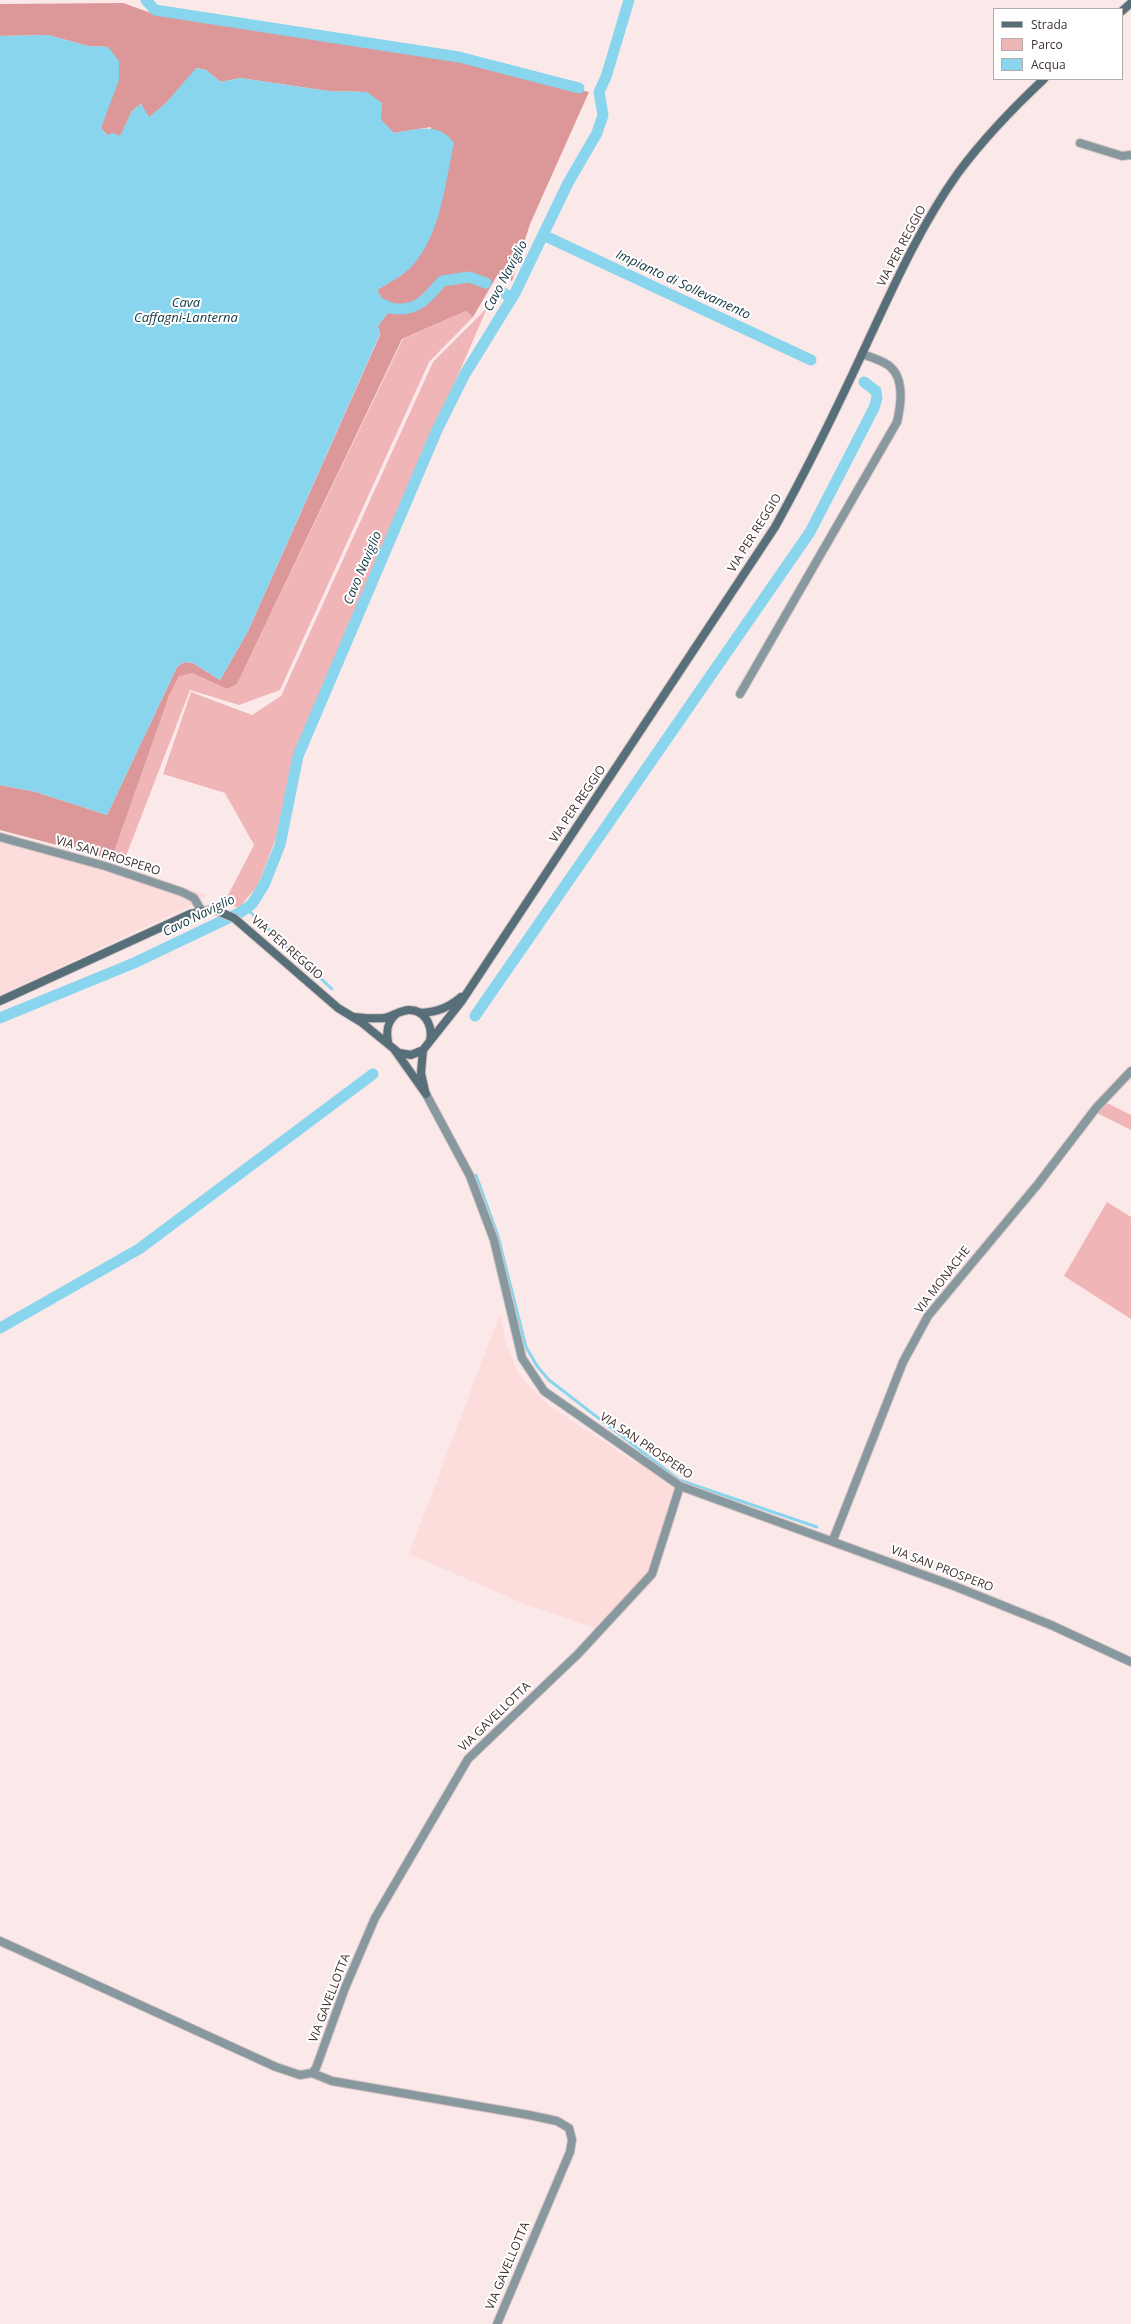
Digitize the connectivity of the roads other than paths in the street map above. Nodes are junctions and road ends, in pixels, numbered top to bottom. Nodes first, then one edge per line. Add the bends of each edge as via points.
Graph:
1 (1131, 3) edge
2 (1123, 10) edge
3 (1043, 80) edge
4 (1080, 143) dead end
5 (1131, 155) edge
6 (862, 354) junction
7 (740, 694) dead end
8 (0, 837) edge
9 (201, 910) junction
10 (466, 992) junction
11 (0, 1001) edge
12 (420, 1013) junction
13 (396, 1014) junction
14 (352, 1017) junction
15 (430, 1041) junction
16 (391, 1046) junction
17 (423, 1050) junction
18 (1131, 1071) edge
19 (426, 1094) junction
20 (680, 1486) junction
21 (834, 1540) junction
22 (1131, 1662) edge
23 (0, 1941) edge
24 (312, 2073) junction
25 (497, 2324) edge

1 - 2 main road
3 - 6 main road, VIA PER REGGIO via 982,142 949,186 916,240
4 - 5 street via 1122,156
6 - 7 street via 889,366 898,378 901,402 896,422
6 - 10 main road, VIA PER REGGIO via 814,456 775,527 621,763
8 - 9 street, VIA SAN PROSPERO via 105,866 182,892 194,898
9 - 11 main road
9 - 14 main road, VIA PER REGGIO via 218,910 241,923 338,1008
10 - 12 main road, VIA PER REGGIO via 451,1005 440,1010
10 - 15 main road, VIA PER REGGIO
12 - 13 main road, VIA PER REGGIO via 408,1010
12 - 15 main road via 431,1028
13 - 14 main road, VIA PER REGGIO via 376,1018
13 - 16 main road via 388,1024 386,1033
14 - 16 main road, VIA PER REGGIO
15 - 17 main road, VIA PER REGGIO
16 - 17 main road, VIA PER REGGIO via 399,1053 411,1055
16 - 19 main road, VIA SAN PROSPERO
17 - 19 main road, VIA SAN PROSPERO via 421,1073
18 - 21 street, VIA MONACHE via 1096,1108 1038,1184 928,1316 903,1362
19 - 20 street, VIA SAN PROSPERO via 470,1176 494,1240 522,1358 544,1392
20 - 21 street, VIA SAN PROSPERO
20 - 24 street, VIA GAVELLOTTA via 652,1574 578,1654 468,1759 375,1918
21 - 22 street, VIA SAN PROSPERO via 995,1602
23 - 24 street, VIA GAVELLOTTA via 276,2067 300,2075
24 - 25 street, VIA GAVELLOTTA via 332,2081 543,2118 557,2121 569,2128 572,2140 570,2152

